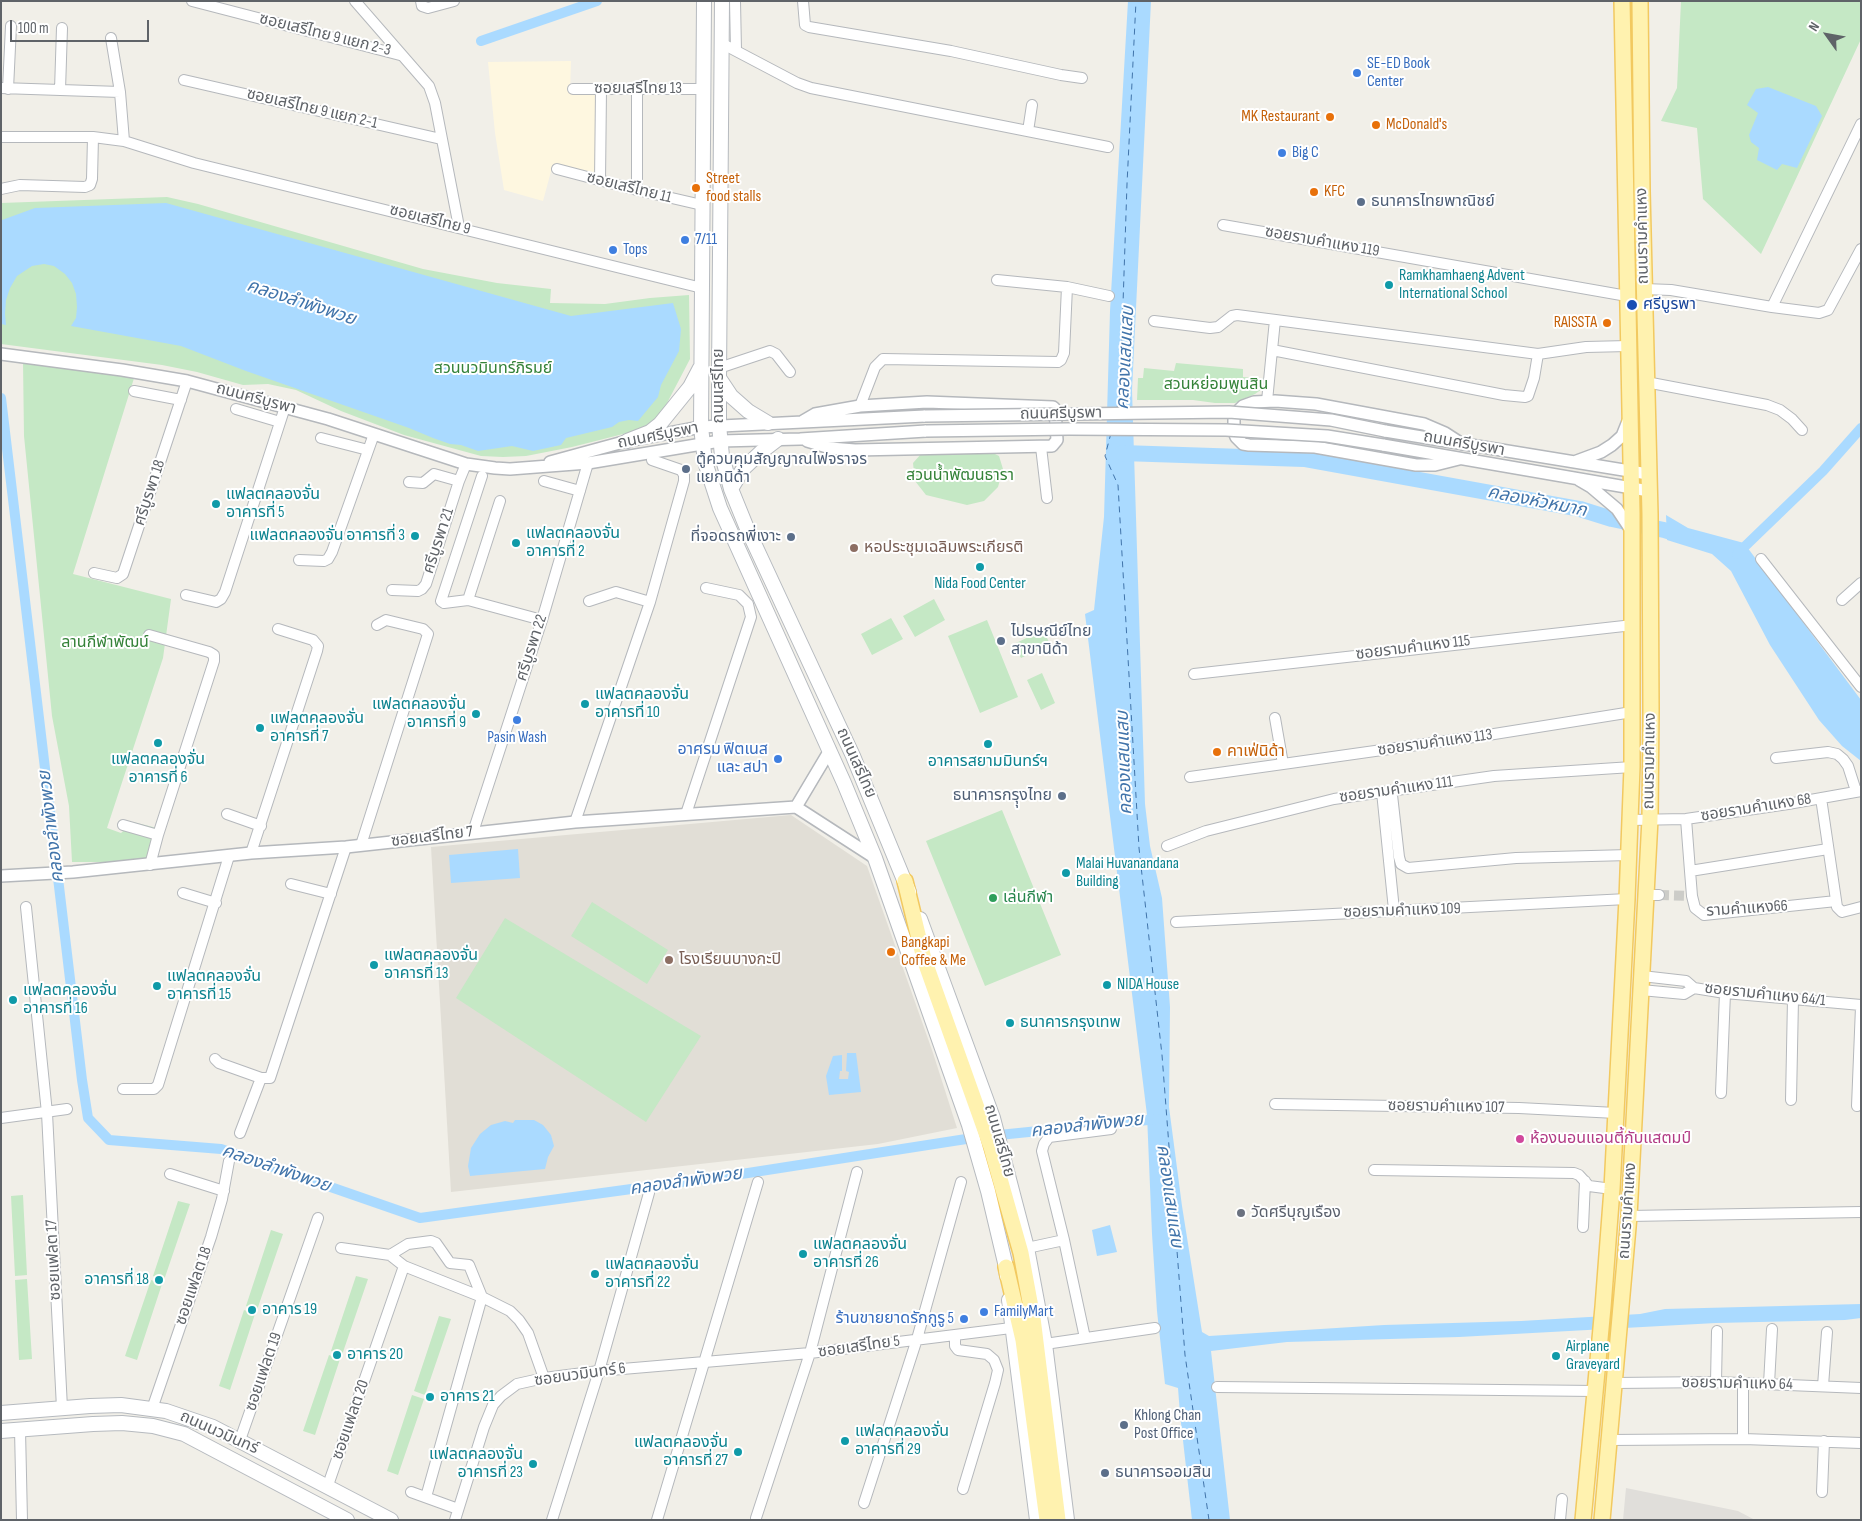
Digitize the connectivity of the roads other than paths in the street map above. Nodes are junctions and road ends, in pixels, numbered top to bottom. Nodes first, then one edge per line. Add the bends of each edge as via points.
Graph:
1 (192, 1) edge
2 (355, 1) edge
3 (454, 1) edge
4 (704, 1) edge
5 (722, 1) edge
6 (735, 1) edge
7 (803, 1) edge
8 (1622, 1) edge
9 (1640, 1) edge
10 (422, 4) edge
11 (11, 26) dead end
12 (62, 28) dead end
13 (111, 38) dead end
14 (721, 43) junction
15 (736, 50) junction
16 (400, 55) junction
17 (1082, 78) dead end
18 (184, 80) dead end
19 (637, 88) junction
20 (5, 89) edge
21 (573, 89) dead end
22 (703, 89) junction
23 (60, 90) junction
24 (601, 90) junction
25 (120, 92) junction
26 (1032, 105) dead end
27 (1861, 124) edge
28 (1028, 131) junction
29 (1, 137) edge
30 (93, 137) junction
31 (441, 139) junction
32 (124, 141) junction
33 (1108, 147) dead end
34 (557, 169) dead end
35 (600, 181) junction
36 (1, 189) edge
37 (637, 190) junction
38 (702, 205) junction
39 (1223, 225) dead end
40 (459, 227) junction
41 (1861, 249) edge
42 (997, 280) dead end
43 (702, 288) junction
44 (1067, 288) junction
45 (1644, 288) junction
46 (1109, 296) dead end
47 (1627, 296) junction
48 (1772, 308) junction
49 (1275, 320) junction
50 (1154, 321) dead end
51 (1628, 346) junction
52 (1272, 350) junction
53 (1538, 354) junction
54 (7, 355) edge
55 (701, 365) junction
56 (790, 372) dead end
57 (719, 373) junction
58 (187, 381) junction
59 (1646, 382) junction
60 (134, 391) dead end
61 (181, 400) junction
62 (1267, 401) junction
63 (860, 406) junction
64 (285, 407) junction
65 (236, 409) dead end
66 (1630, 418) junction
67 (803, 421) junction
68 (280, 422) junction
69 (768, 423) junction
70 (719, 425) junction
71 (701, 427) junction
72 (1802, 430) dead end
73 (374, 434) junction
74 (321, 438) dead end
75 (778, 439) junction
76 (800, 439) junction
77 (626, 441) junction
78 (720, 441) junction
79 (702, 443) junction
80 (1462, 444) junction
81 (1041, 446) junction
82 (368, 450) junction
83 (1459, 459) junction
84 (652, 460) dead end
85 (588, 463) junction
86 (1572, 463) junction
87 (466, 464) junction
88 (534, 467) junction
89 (1631, 472) junction
90 (1648, 474) junction
91 (482, 476) dead end
92 (1573, 476) junction
93 (459, 481) junction
94 (544, 481) dead end
95 (409, 482) dead end
96 (1631, 488) junction
97 (731, 489) junction
98 (580, 491) junction
99 (1649, 491) junction
100 (1047, 498) dead end
101 (500, 501) dead end
102 (1632, 532) junction
103 (1761, 559) dead end
104 (299, 560) dead end
105 (94, 573) dead end
106 (1861, 583) edge
107 (706, 588) dead end
108 (392, 590) dead end
109 (186, 595) dead end
110 (468, 600) junction
111 (1842, 600) dead end
112 (589, 601) dead end
113 (650, 602) junction
114 (542, 620) junction
115 (377, 625) dead end
116 (1633, 625) junction
117 (278, 629) dead end
118 (150, 635) dead end
119 (1194, 674) dead end
120 (1861, 688) edge
121 (1632, 712) junction
122 (1275, 718) dead end
123 (830, 750) junction
124 (1776, 758) dead end
125 (1283, 764) junction
126 (1632, 766) junction
127 (1190, 777) dead end
128 (1858, 791) edge
129 (1387, 794) junction
130 (1821, 798) junction
131 (796, 807) junction
132 (227, 814) dead end
133 (686, 814) junction
134 (1650, 819) junction
135 (1686, 819) junction
136 (1630, 820) junction
137 (575, 822) junction
138 (123, 825) dead end
139 (261, 826) junction
140 (473, 832) junction
141 (158, 835) junction
142 (361, 845) junction
143 (346, 846) junction
144 (1167, 846) dead end
145 (1828, 849) junction
146 (251, 853) junction
147 (1629, 855) junction
148 (229, 856) junction
149 (875, 858) junction
150 (150, 865) junction
151 (1690, 871) junction
152 (1, 876) edge
153 (905, 881) junction
154 (292, 884) dead end
155 (183, 894) dead end
156 (331, 894) junction
157 (1627, 900) junction
158 (1836, 900) junction
159 (216, 903) junction
160 (26, 907) dead end
161 (1861, 907) edge
162 (1394, 910) junction
163 (1176, 922) dead end
164 (1642, 983) junction
165 (1725, 993) junction
166 (1793, 999) junction
167 (1861, 1006) edge
168 (215, 1059) dead end
169 (261, 1078) junction
170 (123, 1089) dead end
171 (1722, 1093) dead end
172 (1791, 1100) dead end
173 (1275, 1104) dead end
174 (1858, 1106) dead end
175 (67, 1109) dead end
176 (47, 1113) junction
177 (1616, 1113) junction
178 (1, 1118) edge
179 (1110, 1129) dead end
180 (240, 1133) dead end
181 (229, 1161) dead end
182 (1374, 1170) dead end
183 (857, 1172) dead end
184 (170, 1174) dead end
185 (758, 1182) dead end
186 (961, 1182) dead end
187 (1586, 1182) junction
188 (1612, 1189) junction
189 (224, 1191) junction
190 (649, 1193) dead end
191 (1861, 1212) edge
192 (1628, 1216) junction
193 (318, 1218) dead end
194 (1583, 1227) dead end
195 (1064, 1240) junction
196 (341, 1248) dead end
197 (1027, 1248) junction
198 (390, 1256) junction
199 (404, 1266) junction
200 (1006, 1267) junction
201 (482, 1297) junction
202 (1011, 1328) junction
203 (1155, 1328) dead end
204 (1772, 1329) dead end
205 (1718, 1331) dead end
206 (1827, 1332) dead end
207 (954, 1336) junction
208 (1086, 1338) junction
209 (918, 1339) junction
210 (1045, 1344) junction
211 (810, 1353) junction
212 (706, 1361) junction
213 (599, 1371) junction
214 (544, 1378) junction
215 (1716, 1382) junction
216 (1614, 1383) junction
217 (1743, 1383) junction
218 (1770, 1384) junction
219 (1823, 1386) junction
220 (1217, 1387) dead end
221 (1861, 1388) edge
222 (1596, 1392) junction
223 (62, 1408) junction
224 (152, 1409) junction
225 (1, 1413) edge
226 (20, 1430) junction
227 (1, 1432) edge
228 (1743, 1439) junction
229 (240, 1440) junction
230 (1609, 1440) junction
231 (1824, 1441) junction
232 (1861, 1442) edge
233 (328, 1488) junction
234 (963, 1489) dead end
235 (411, 1492) dead end
236 (1822, 1492) dead end
237 (426, 1497) junction
238 (1562, 1499) dead end
239 (864, 1503) dead end
240 (458, 1509) junction
241 (756, 1518) dead end
242 (1584, 1519) edge
243 (22, 1520) edge
244 (347, 1520) edge
245 (391, 1520) edge
246 (455, 1520) edge
247 (552, 1520) edge
248 (657, 1520) edge
249 (1037, 1520) edge
250 (1047, 1520) edge
251 (1058, 1520) edge
252 (1066, 1520) edge
253 (1560, 1520) edge
254 (1602, 1520) edge

1 - 16 street, ซอยเสรีไทย 9 แยก 2-3
2 - 16 street
3 - 10 street via 428,8
4 - 22 main road, ถนนเสรีไทย
5 - 14 main road, ถนนเสรีไทย
6 - 15 street
7 - 17 street via 805,25 809,27 951,50
8 - 47 main road, ถนนรามคำแหง
9 - 45 main road, ถนนรามคำแหง
11 - 20 street
12 - 23 street
13 - 25 street
14 - 15 street
14 - 57 main road, ถนนเสรีไทย
15 - 28 street via 811,88
16 - 31 street via 429,86
18 - 31 street, ซอยเสรีไทย 9 แยก 2-1
19 - 22 street, ซอยเสรีไทย 13
19 - 24 street, ซอยเสรีไทย 13
19 - 37 street
20 - 23 street
21 - 24 street, ซอยเสรีไทย 13
22 - 38 main road, ถนนเสรีไทย
23 - 25 street
24 - 35 street
25 - 32 street
26 - 28 street
27 - 48 street
28 - 33 street
29 - 30 street, ซอยเสรีไทย 9
30 - 32 street, ซอยเสรีไทย 9
30 - 36 street via 90,185 20,184
31 - 40 street
32 - 40 street, ซอยเสรีไทย 9 via 158,153
34 - 35 street, ซอยเสรีไทย 11
35 - 37 street, ซอยเสรีไทย 11
37 - 38 street, ซอยเสรีไทย 11
38 - 43 main road, ถนนเสรีไทย
39 - 47 street, ซอยรามคำแหง 119
40 - 43 street, ซอยเสรีไทย 9
41 - 48 street via 1828,310 1819,313
42 - 44 street
43 - 55 main road, ถนนเสรีไทย
44 - 46 street
44 - 63 street via 1064,353 1058,362 883,360 875,367
45 - 48 street
45 - 59 main road, ถนนรามคำแหง
47 - 51 main road, ถนนรามคำแหง
49 - 50 street via 1237,315 1218,328
49 - 52 street
49 - 53 street
51 - 53 street
51 - 66 main road, ถนนรามคำแหง
52 - 53 street via 1485,392 1526,397 1530,394
52 - 62 street
54 - 58 street, ถนนศรีบูรพา
55 - 71 main road, ถนนเสรีไทย
55 - 77 main road via 690,386 660,424 650,432
56 - 57 street via 770,351
57 - 69 main road via 731,396
57 - 70 main road, ถนนเสรีไทย
58 - 61 street, ศรีบูรพา 18
58 - 64 street, ถนนศรีบูรพา
59 - 72 street via 1767,405 1780,410
59 - 90 main road, ถนนรามคำแหง
60 - 61 street
61 - 105 street, ศรีบูรพา 18 via 123,574 117,578
62 - 80 street via 1316,404 1414,421 1436,428
62 - 83 street via 1249,403 1235,415 1234,432 1243,444 1315,447 1416,465 1435,465
63 - 67 street via 815,414
63 - 81 street via 927,402 1053,406 1056,409 1057,440 1052,446
64 - 68 street
64 - 73 street, ถนนศรีบูรพา
65 - 68 street
66 - 86 street via 1622,436 1612,445
66 - 89 main road, ถนนรามคำแหง
67 - 69 street, ถนนศรีบูรพา
67 - 80 street, ถนนศรีบูรพา, bridge via 1229,412 1331,420
68 - 109 street via 225,592 216,602
69 - 70 street, ถนนศรีบูรพา
70 - 71 street, ถนนศรีบูรพา
70 - 78 main road, ถนนเสรีไทย
71 - 77 street, ถนนศรีบูรพา
71 - 79 main road, ถนนเสรีไทย
73 - 82 street
73 - 87 street, ถนนศรีบูรพา
74 - 82 street
75 - 76 street, ถนนศรีบูรพา
75 - 78 street, ถนนศรีบูรพา
75 - 97 main road via 743,469
76 - 81 street via 830,448 855,450
76 - 83 street, ถนนศรีบูรพา, bridge via 926,431 1069,428 1226,430 1327,436
77 - 88 street, ถนนศรีบูรพา
78 - 79 street, ถนนศรีบูรพา
78 - 97 main road, ถนนเสรีไทย
79 - 85 street, ถนนศรีบูรพา
79 - 123 main road, ถนนเสรีไทย via 720,508
80 - 86 street, ถนนศรีบูรพา
81 - 100 street
82 - 104 street via 328,559
83 - 92 street, ถนนศรีบูรพา
84 - 113 street via 680,469 684,481
85 - 88 street, ถนนศรีบูรพา
85 - 98 street, ศรีบูรพา 22
86 - 89 street, ถนนศรีบูรพา
87 - 88 street, ถนนศรีบูรพา via 510,469
87 - 93 street, ศรีบูรพา 21
89 - 90 street, ถนนศรีบูรพา
89 - 96 main road, ถนนรามคำแหง
90 - 99 main road, ถนนรามคำแหง
91 - 110 street via 441,601
92 - 96 street, ถนนศรีบูรพา
92 - 102 street via 1617,509
93 - 95 street via 434,474 423,483
93 - 108 street, ศรีบูรพา 21 via 426,584 418,591
94 - 98 street
96 - 99 street, ถนนศรีบูรพา
96 - 102 main road, ถนนรามคำแหง
97 - 153 main road, ถนนเสรีไทย via 853,756
98 - 114 street, ศรีบูรพา 22
99 - 134 main road, ถนนรามคำแหง
101 - 110 street
102 - 116 main road, ถนนรามคำแหง
103 - 120 street
106 - 111 street
107 - 133 street via 739,595 748,604 751,617
110 - 114 street
112 - 113 street via 616,592
113 - 137 street
114 - 140 street, ศรีบูรพา 22
115 - 142 street via 386,620 428,634
116 - 119 street, ซอยรามคำแหง 115
116 - 121 main road, ถนนรามคำแหง
117 - 139 street via 313,640 318,646
118 - 141 street via 214,655
121 - 125 street, ซอยรามคำแหง 113
121 - 126 main road, ถนนรามคำแหง
122 - 125 street
123 - 131 street
123 - 149 main road, ถนนเสรีไทย
124 - 128 street via 1828,752 1837,754 1848,766
125 - 127 street, ซอยรามคำแหง 113
126 - 129 street, ซอยรามคำแหง 111 via 1494,776
126 - 136 main road, ถนนรามคำแหง
128 - 130 street, ซอยรามคำแหง 68
129 - 144 street, ซอยรามคำแหง 111 via 1325,801 1206,832
129 - 147 street via 1399,857 1401,864 1408,868 1516,858
129 - 162 street
130 - 135 street, ซอยรามคำแหง 68
130 - 145 street
131 - 133 street, ซอยเสรีไทย 7
131 - 149 street
132 - 139 street
133 - 137 street, ซอยเสรีไทย 7
134 - 135 street, ซอยรามคำแหง 68
134 - 136 street, ซอยรามคำแหง 68
134 - 164 main road, ถนนรามคำแหง via 1653,895
135 - 151 street, รามคำแหง66
136 - 147 main road, ถนนรามคำแหง
137 - 140 street, ซอยเสรีไทย 7
138 - 141 street
139 - 146 street
140 - 142 street, ซอยเสรีไทย 7
141 - 150 street
142 - 143 street, ซอยเสรีไทย 7
143 - 146 street, ซอยเสรีไทย 7
143 - 156 street
145 - 151 street
145 - 158 street
146 - 148 street, ซอยเสรีไทย 7
147 - 157 main road, ถนนรามคำแหง
148 - 150 street, ซอยเสรีไทย 7
148 - 159 street
149 - 200 main road, ถนนเสรีไทย via 969,1124
150 - 152 street, ซอยเสรีไทย 7
151 - 158 street, รามคำแหง66 via 1691,896 1695,908 1704,915
153 - 197 main road, ถนนเสรีไทย via 1000,1138
153 - 251 main road via 924,959 998,1169 1024,1269
154 - 156 street
155 - 159 street
156 - 169 street via 270,1078
157 - 162 street, ซอยรามคำแหง 109
157 - 177 main road, ถนนรามคำแหง
158 - 161 street via 1842,912
159 - 170 street via 158,1085 154,1088
160 - 176 street, ซอยแฟลต 17
162 - 163 street, ซอยรามคำแหง 109
164 - 165 street, ซอยรามคำแหง 64/1 via 1686,982 1694,988
164 - 192 main road, ถนนรามคำแหง
165 - 166 street, ซอยรามคำแหง 64/1
165 - 171 street
166 - 167 street, ซอยรามคำแหง 64/1
166 - 172 street
167 - 174 street
168 - 169 street
169 - 180 street
173 - 177 street, ซอยรามคำแหง 107
175 - 176 street
176 - 178 street
176 - 223 street, ซอยแฟลต 17
177 - 188 main road, ถนนรามคำแหง
179 - 195 street via 1049,1137 1044,1144 1042,1151
181 - 189 street, ซอยแฟลต 18
182 - 187 street via 1574,1173
183 - 211 street
184 - 189 street
185 - 212 street
186 - 209 street
187 - 188 street via 1589,1186
187 - 194 street
188 - 222 main road, ถนนรามคำแหง
189 - 224 street, ซอยแฟลต 18
190 - 213 street
191 - 192 street
192 - 216 main road, ถนนรามคำแหง
193 - 229 street, ซอยแฟลต 19
195 - 197 street
195 - 208 street
196 - 198 street
197 - 210 main road, ถนนเสรีไทย
198 - 199 street
198 - 201 street via 408,1244 436,1243 450,1262 469,1265
199 - 201 street
199 - 233 street, ซอยแฟลต 20
200 - 202 main road, ถนนเสรีไทย
200 - 250 main road via 1023,1340
201 - 214 street via 510,1311 519,1320
201 - 237 street
202 - 207 street, ซอยเสรีไทย 5
202 - 249 main road, ถนนเสรีไทย
203 - 208 street
204 - 218 street
205 - 215 street
206 - 219 street
207 - 209 street, ซอยเสรีไทย 5
207 - 234 street via 958,1350 987,1354 998,1370
208 - 210 street
209 - 211 street, ซอยเสรีไทย 5
209 - 239 street
210 - 252 main road, ถนนเสรีไทย
211 - 212 street, ซอยเสรีไทย 5
211 - 241 street
212 - 213 street, ซอยนวมินทร์ 6
212 - 248 street
213 - 214 street, ซอยนวมินทร์ 6
213 - 247 street
214 - 240 street, ซอยนวมินทร์ 6 via 517,1384 493,1405
215 - 216 street, ซอยรามคำแหง 64
215 - 217 street, ซอยรามคำแหง 64
216 - 230 main road, ถนนรามคำแหง
217 - 218 street, ซอยรามคำแหง 64
217 - 228 street
218 - 219 street, ซอยรามคำแหง 64
219 - 221 street, ซอยรามคำแหง 64
220 - 222 street
222 - 242 main road, ถนนรามคำแหง
223 - 224 main road, ถนนนวมินทร์ via 121,1406
223 - 225 main road, ถนนนวมินทร์
224 - 229 main road, ถนนนวมินทร์ via 188,1417
226 - 227 main road, ถนนนวมินทร์
226 - 243 street
226 - 244 main road, ถนนนวมินทร์ via 122,1424 153,1426 184,1434
228 - 230 street
228 - 231 street
229 - 233 main road, ถนนนวมินทร์
230 - 254 main road, ถนนรามคำแหง
231 - 232 street
231 - 236 street
233 - 245 main road, ถนนนวมินทร์
235 - 237 street
237 - 240 street
238 - 253 street
240 - 246 street, ซอยนวมินทร์ 6

